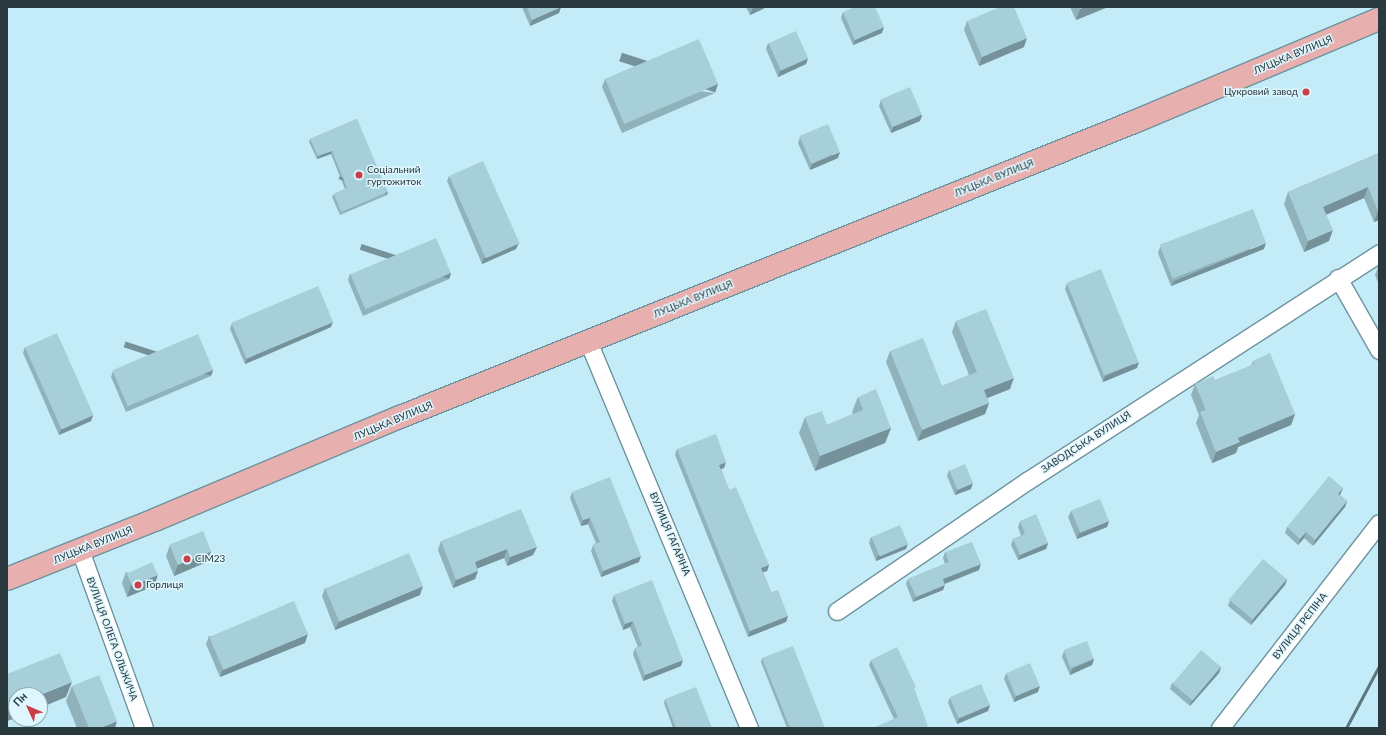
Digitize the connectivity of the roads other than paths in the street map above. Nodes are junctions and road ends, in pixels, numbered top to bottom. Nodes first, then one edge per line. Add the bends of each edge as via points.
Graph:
1 (1379, 19) edge
2 (1379, 253) edge
3 (1338, 278) junction
4 (588, 341) junction
5 (1379, 350) edge
6 (1379, 523) edge
7 (80, 550) junction
8 (7, 579) edge
9 (837, 611) dead end
10 (144, 728) edge
11 (749, 728) edge
12 (1220, 728) edge

1 - 4 main road, ЛУЦЬКА ВУЛИЦЯ via 1127,124
2 - 3 street, ЗАВОДСЬКА ВУЛИЦЯ
3 - 5 street
3 - 9 street, ЗАВОДСЬКА ВУЛИЦЯ via 1027,481
4 - 7 main road, ЛУЦЬКА ВУЛИЦЯ
4 - 11 street, ВУЛИЦЯ ГАГАРІНА
6 - 12 street, ВУЛИЦЯ РЄПІНА
7 - 8 main road, ЛУЦЬКА ВУЛИЦЯ
7 - 10 street, ВУЛИЦЯ ОЛЕГА ОЛЬЖИЧА

